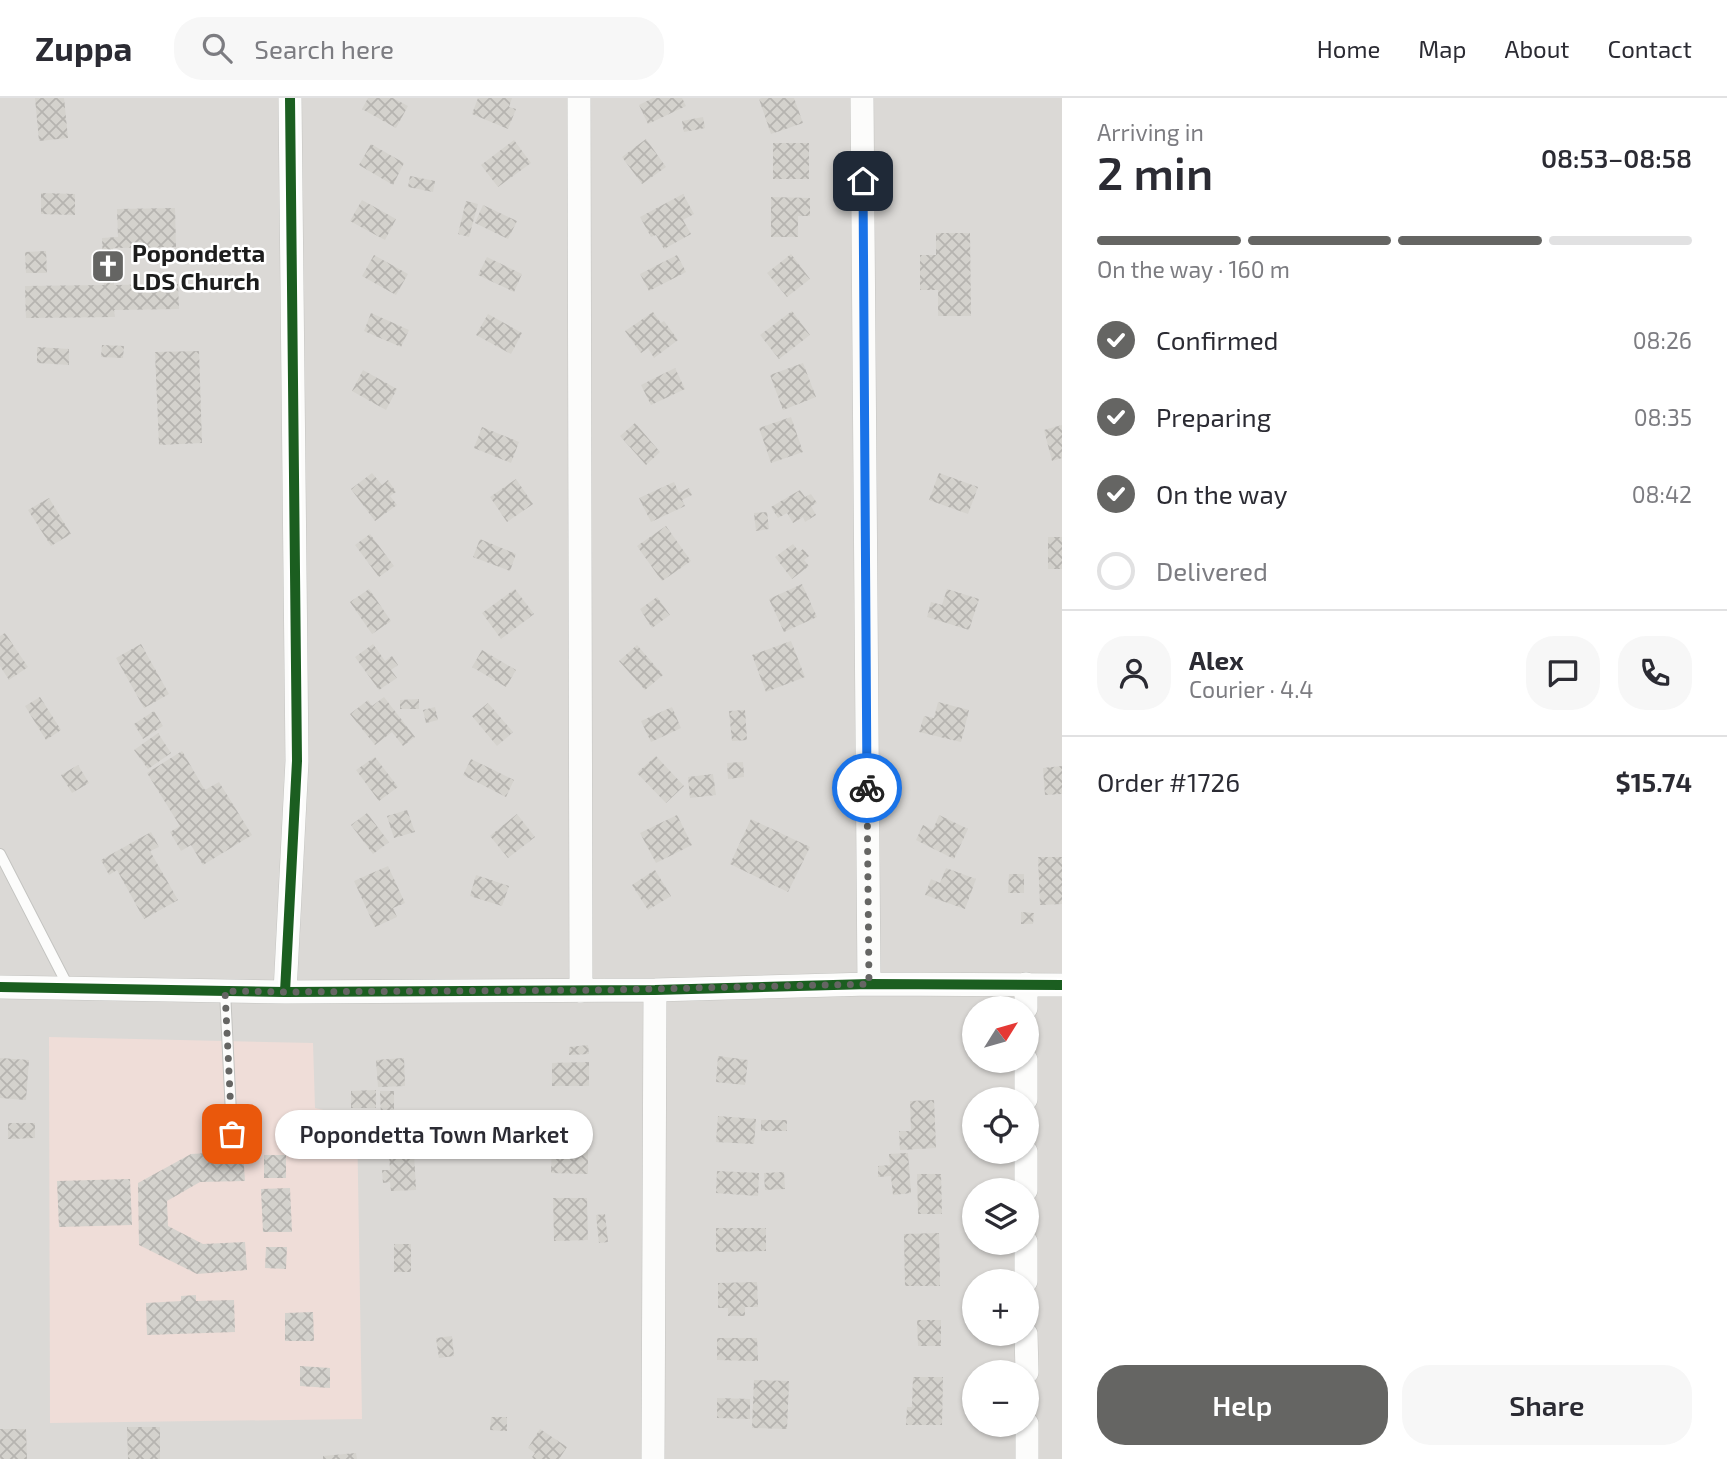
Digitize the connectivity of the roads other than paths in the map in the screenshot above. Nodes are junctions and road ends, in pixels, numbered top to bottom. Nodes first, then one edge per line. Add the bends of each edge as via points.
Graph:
1 (290, 98) edge
2 (579, 98) edge
3 (862, 98) edge
4 (0, 854) edge
5 (869, 984) junction
6 (1026, 984) junction
7 (1062, 985) edge
8 (0, 987) edge
9 (69, 988) junction
10 (656, 990) junction
11 (225, 991) junction
12 (581, 991) junction
13 (285, 992) junction
14 (1026, 996) edge
15 (232, 1134) dead end
16 (1027, 1437) edge
17 (653, 1459) edge
18 (1027, 1459) edge

1 - 13 street via 297,761
2 - 12 street
3 - 5 street
4 - 9 lane
5 - 6 street
5 - 10 street
6 - 7 street
6 - 14 street
8 - 9 street
9 - 11 street
10 - 12 street
10 - 17 street
11 - 13 street
11 - 15 lane
12 - 13 street
16 - 18 street

